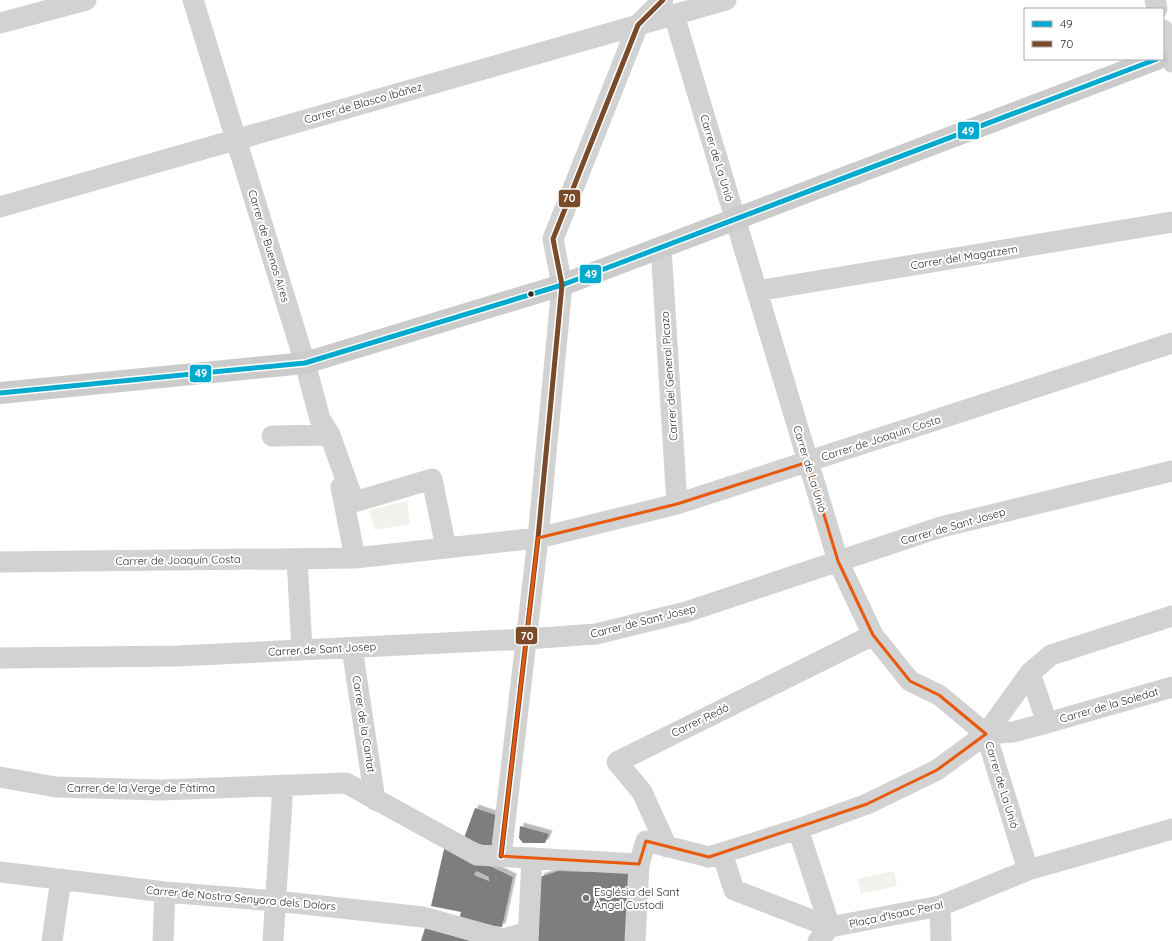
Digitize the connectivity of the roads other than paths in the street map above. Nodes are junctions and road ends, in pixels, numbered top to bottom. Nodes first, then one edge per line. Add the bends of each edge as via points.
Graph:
1 (86, 0) edge
2 (193, 0) edge
3 (726, 0) edge
4 (668, 7) edge
5 (0, 23) edge
6 (638, 25) junction
7 (1164, 35) edge
8 (1168, 56) edge
9 (1157, 60) edge
10 (236, 140) junction
11 (0, 206) edge
12 (735, 219) junction
13 (1172, 222) edge
14 (661, 247) junction
15 (562, 285) junction
16 (757, 291) junction
17 (1172, 344) edge
18 (304, 363) junction
19 (0, 393) edge
20 (330, 435) junction
21 (272, 436) dead end
22 (808, 462) junction
23 (1172, 471) edge
24 (677, 504) junction
25 (538, 538) junction
26 (446, 548) junction
27 (355, 558) junction
28 (297, 559) junction
29 (0, 562) edge
30 (838, 562) junction
31 (1172, 616) edge
32 (873, 635) junction
33 (526, 640) junction
34 (352, 648) junction
35 (302, 650) junction
36 (0, 658) edge
37 (1030, 673) junction
38 (1172, 687) edge
39 (1047, 723) junction
40 (986, 734) junction
41 (0, 776) edge
42 (283, 785) junction
43 (375, 800) junction
44 (798, 829) junction
45 (1172, 829) edge
46 (667, 847) junction
47 (722, 853) junction
48 (502, 856) junction
49 (532, 858) junction
50 (639, 864) junction
51 (1028, 870) junction
52 (0, 872) edge
53 (61, 879) junction
54 (165, 892) junction
55 (276, 901) junction
56 (940, 906) junction
57 (824, 934) edge
58 (528, 936) edge
59 (480, 937) edge
60 (52, 941) edge
61 (163, 941) edge
62 (273, 941) edge
63 (635, 941) edge
64 (941, 941) edge

1 - 5 street
2 - 10 street, Carrer de Buenos Aires
3 - 4 street, Carrer de Blasco Ibáñez
4 - 6 street, Carrer de Blasco Ibáñez
4 - 12 street, Carrer de La Unió
6 - 10 street, Carrer de Blasco Ibáñez
6 - 15 street via 553,239
7 - 8 street
9 - 12 street
10 - 11 street, Carrer de Blasco Ibáñez
10 - 18 street, Carrer de Buenos Aires
12 - 14 street
12 - 16 street, Carrer de La Unió
13 - 16 street, Carrer del Magatzem
14 - 15 street
14 - 24 street, Carrer del General Picazo
15 - 18 street
15 - 25 street
16 - 22 street, Carrer de La Unió
17 - 22 street, Carrer de Joaquín Costa
18 - 19 street
18 - 20 street, Carrer de Buenos Aires via 320,419
20 - 21 street
20 - 26 street via 354,502 432,479
20 - 27 street
22 - 24 street, Carrer de Joaquín Costa
22 - 30 street, Carrer de La Unió
23 - 30 street, Carrer de Sant Josep via 941,527
24 - 25 street, Carrer de Joaquín Costa
25 - 26 street, Carrer de Joaquín Costa
25 - 33 street
26 - 27 street, Carrer de Joaquín Costa
27 - 28 street, Carrer de Joaquín Costa
28 - 29 street, Carrer de Joaquín Costa
28 - 35 street
30 - 32 street, Carrer de La Unió
30 - 33 street, Carrer de Sant Josep via 686,612 596,634
31 - 37 street via 1051,655
32 - 40 street, Carrer de La Unió via 910,681 939,695
32 - 46 street, Carrer Redó via 616,762 642,792
33 - 34 street, Carrer de Sant Josep
33 - 48 street
34 - 35 street, Carrer de Sant Josep
34 - 43 street, Carrer de la Caritat
35 - 36 street, Carrer de Sant Josep via 178,656
37 - 39 street
37 - 40 street
38 - 39 street, Carrer de la Soledat
39 - 40 street, Carrer de la Soledat via 1013,732
40 - 44 street via 937,770 867,804
40 - 51 street, Carrer de La Unió
41 - 42 street, Carrer de la Verge de Fàtima via 56,787 161,790
42 - 43 street, Carrer de la Verge de Fàtima via 346,783
42 - 55 street
43 - 48 street, Carrer de la Verge de Fàtima via 477,855
44 - 47 street
44 - 57 street
45 - 51 street, Plaça d'Isaac Peral
46 - 47 street via 709,857
46 - 50 street via 646,841
47 - 57 street via 734,890
48 - 49 street, Carrer de la Verge de Fàtima
49 - 50 street, Carrer de la Verge de Fàtima
49 - 58 street
50 - 63 street
51 - 56 street, Plaça d'Isaac Peral
52 - 53 street, Carrer de Nostra Senyora dels Dolors
53 - 54 street, Carrer de Nostra Senyora dels Dolors
53 - 60 street
54 - 55 street, Carrer de Nostra Senyora dels Dolors
54 - 61 street
55 - 59 street, Carrer de Nostra Senyora dels Dolors via 424,917
55 - 62 street
56 - 57 street, Plaça d'Isaac Peral
56 - 64 street
58 - 59 street, Carrer de Nostra Senyora dels Dolors via 502,939

